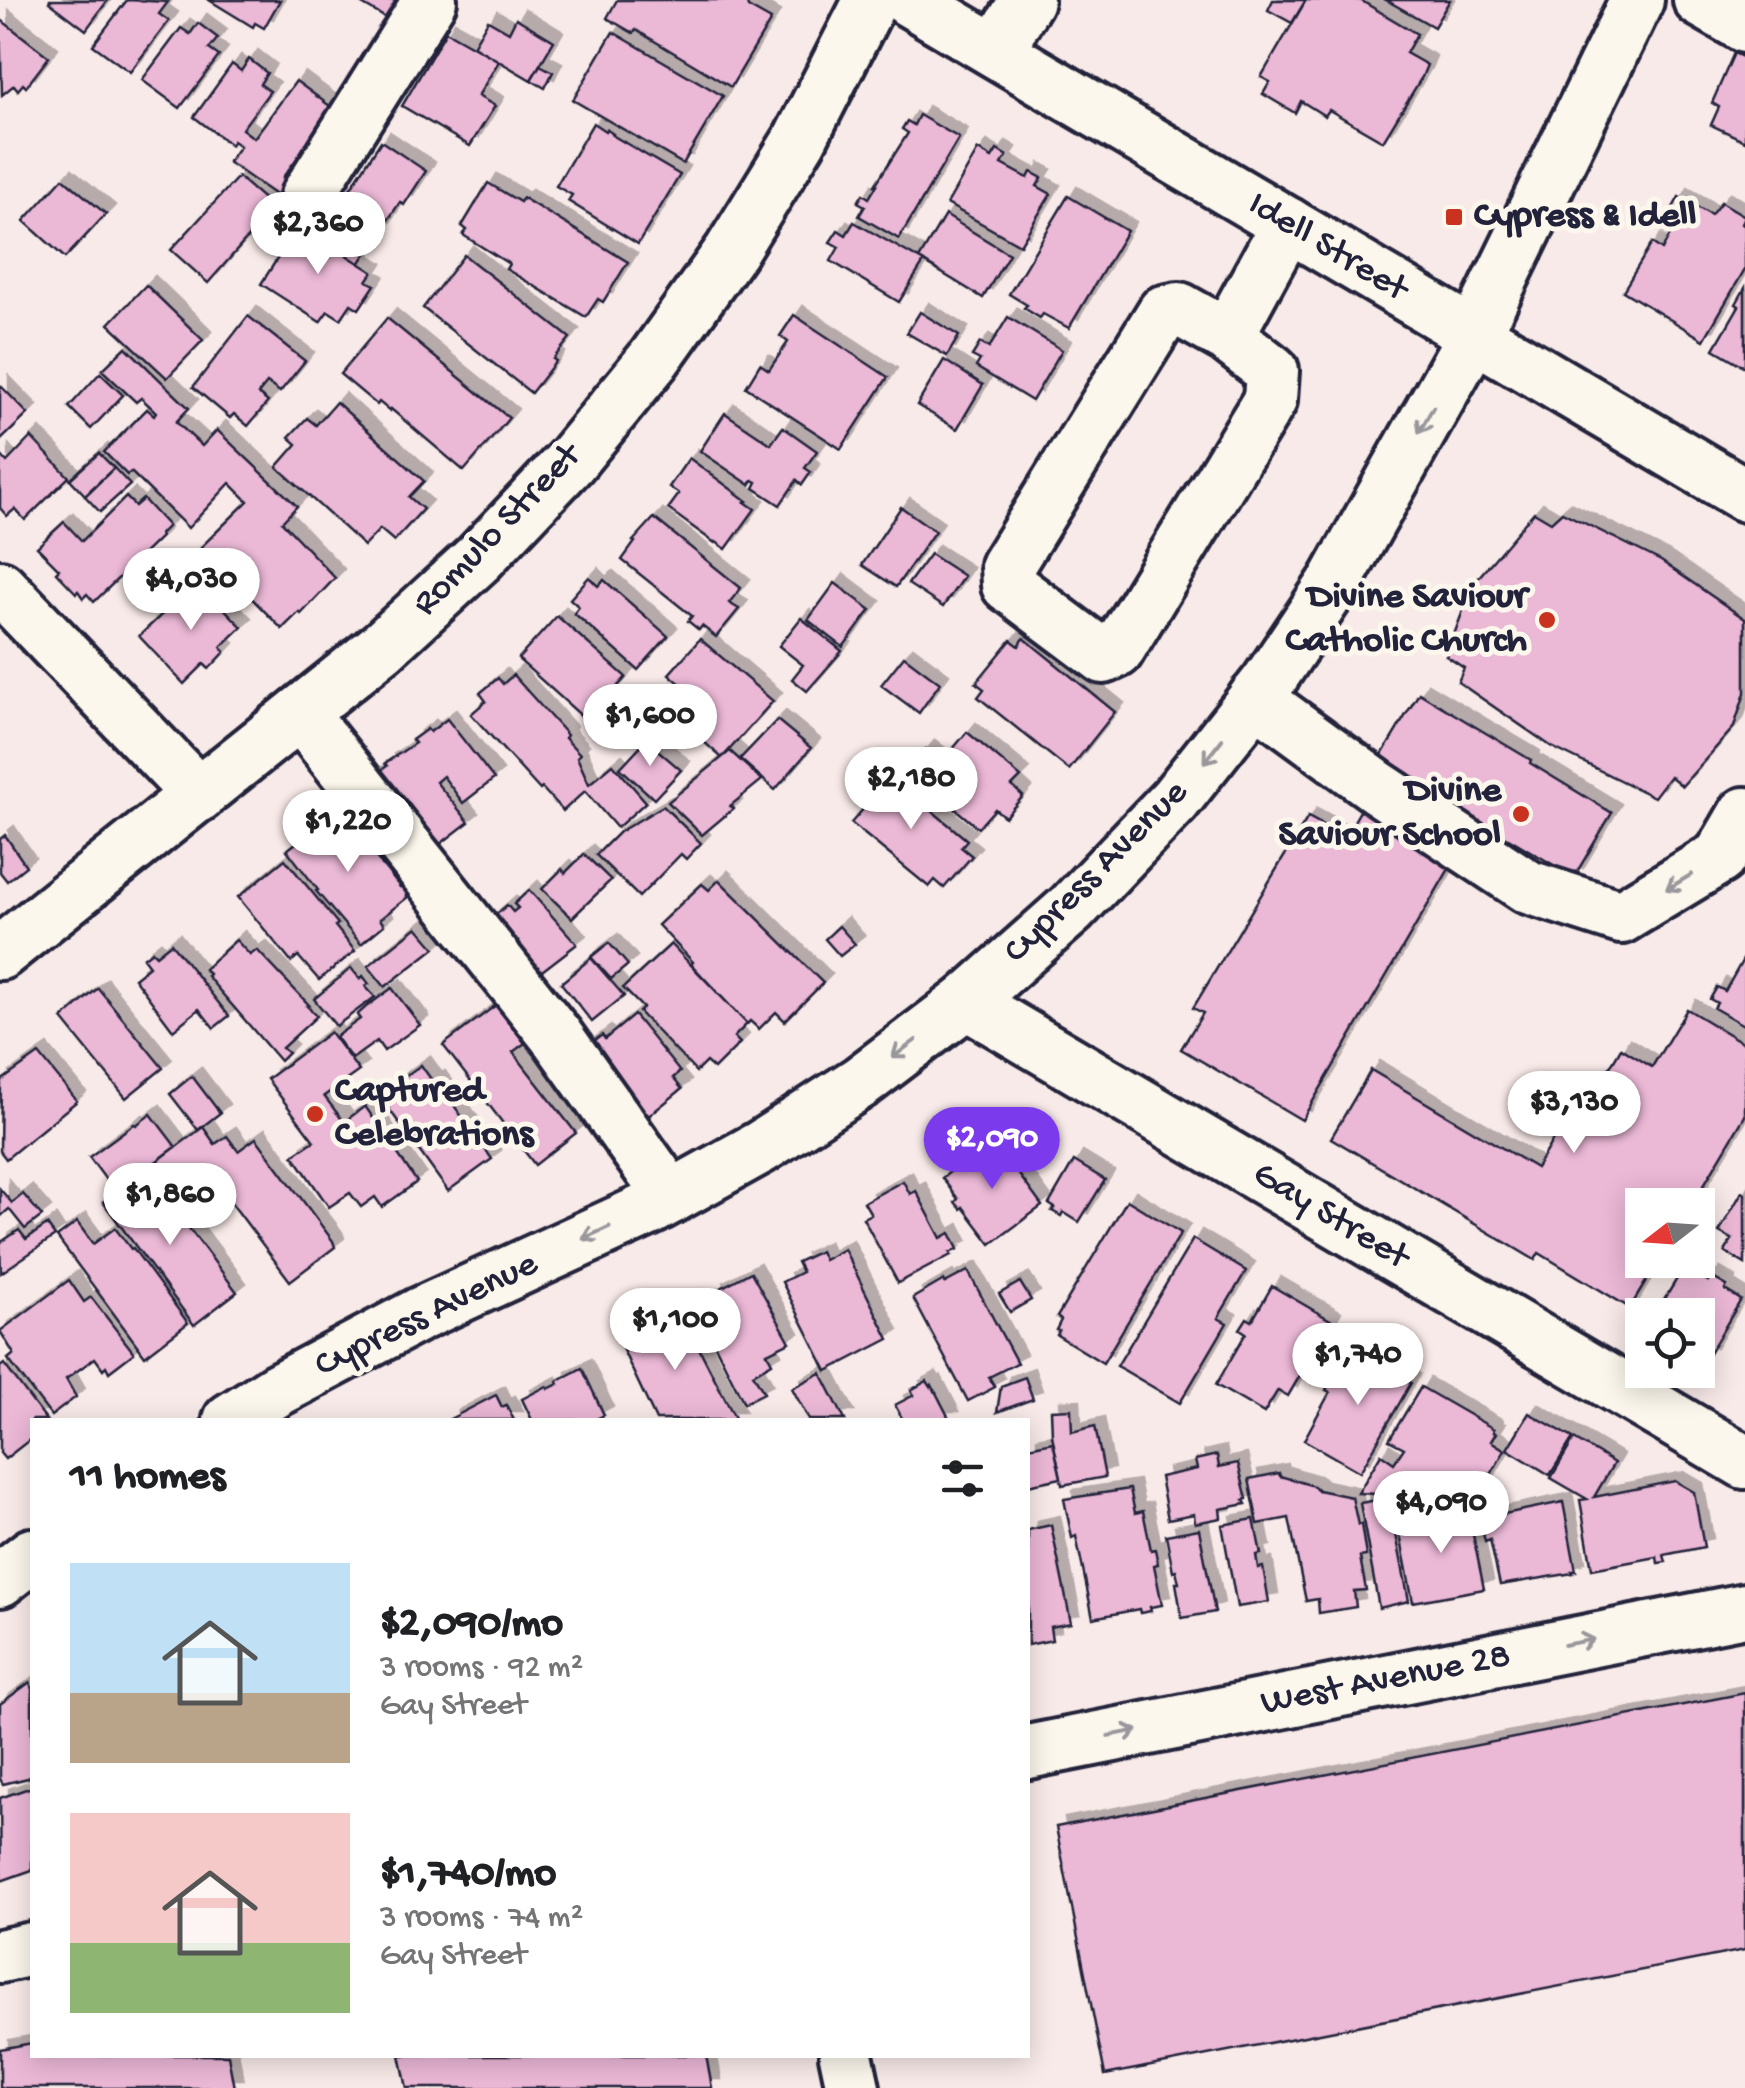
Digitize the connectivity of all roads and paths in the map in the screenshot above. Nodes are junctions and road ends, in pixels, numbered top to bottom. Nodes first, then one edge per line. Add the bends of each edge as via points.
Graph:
1 (430, 0) edge
2 (871, 0) edge
3 (909, 0) edge
4 (1027, 0) edge
5 (1636, 0) edge
6 (1700, 0) edge
7 (1745, 26) edge
8 (996, 51) junction
9 (307, 196) dead end
10 (1288, 224) junction
11 (1474, 335) junction
12 (1227, 336) junction
13 (1745, 495) edge
14 (0, 587) edge
15 (1255, 698) junction
16 (300, 713) junction
17 (199, 795) junction
18 (1745, 814) edge
19 (0, 953) edge
20 (966, 1002) junction
21 (670, 1197) junction
22 (233, 1418) edge
23 (1745, 1462) edge
24 (30, 1558) edge
25 (0, 1580) edge
26 (1745, 1610) edge
27 (1030, 1752) edge
28 (30, 1949) edge
29 (0, 1956) edge
30 (847, 2058) edge
31 (853, 2088) edge

1 - 9 street
2 - 16 street, Romulo Street via 800,139 654,360 479,558
3 - 8 street, Idell Street
4 - 8 street
5 - 11 street, Cypress Avenue
6 - 7 street
8 - 10 street, Idell Street
10 - 11 street, Idell Street
10 - 12 street
11 - 13 street, Idell Street
11 -> 15 street, Cypress Avenue via 1334,582
12 - 12 street via 1179,309 1164,312 1007,566 1008,585 1104,657 1117,651 1270,400 1272,371
14 - 17 street
18 -> 15 street via 1720,857 1622,917 1528,887
15 -> 20 street, Cypress Avenue via 1136,841
16 - 17 street, Romulo Street
16 - 21 street via 556,1037
17 - 19 street, Romulo Street
20 -> 21 street, Cypress Avenue via 762,1147
20 - 23 street, Gay Street
21 -> 22 street, Cypress Avenue via 420,1314
24 - 25 street
27 -> 26 street, West Avenue 28
28 - 29 street
30 - 31 street

